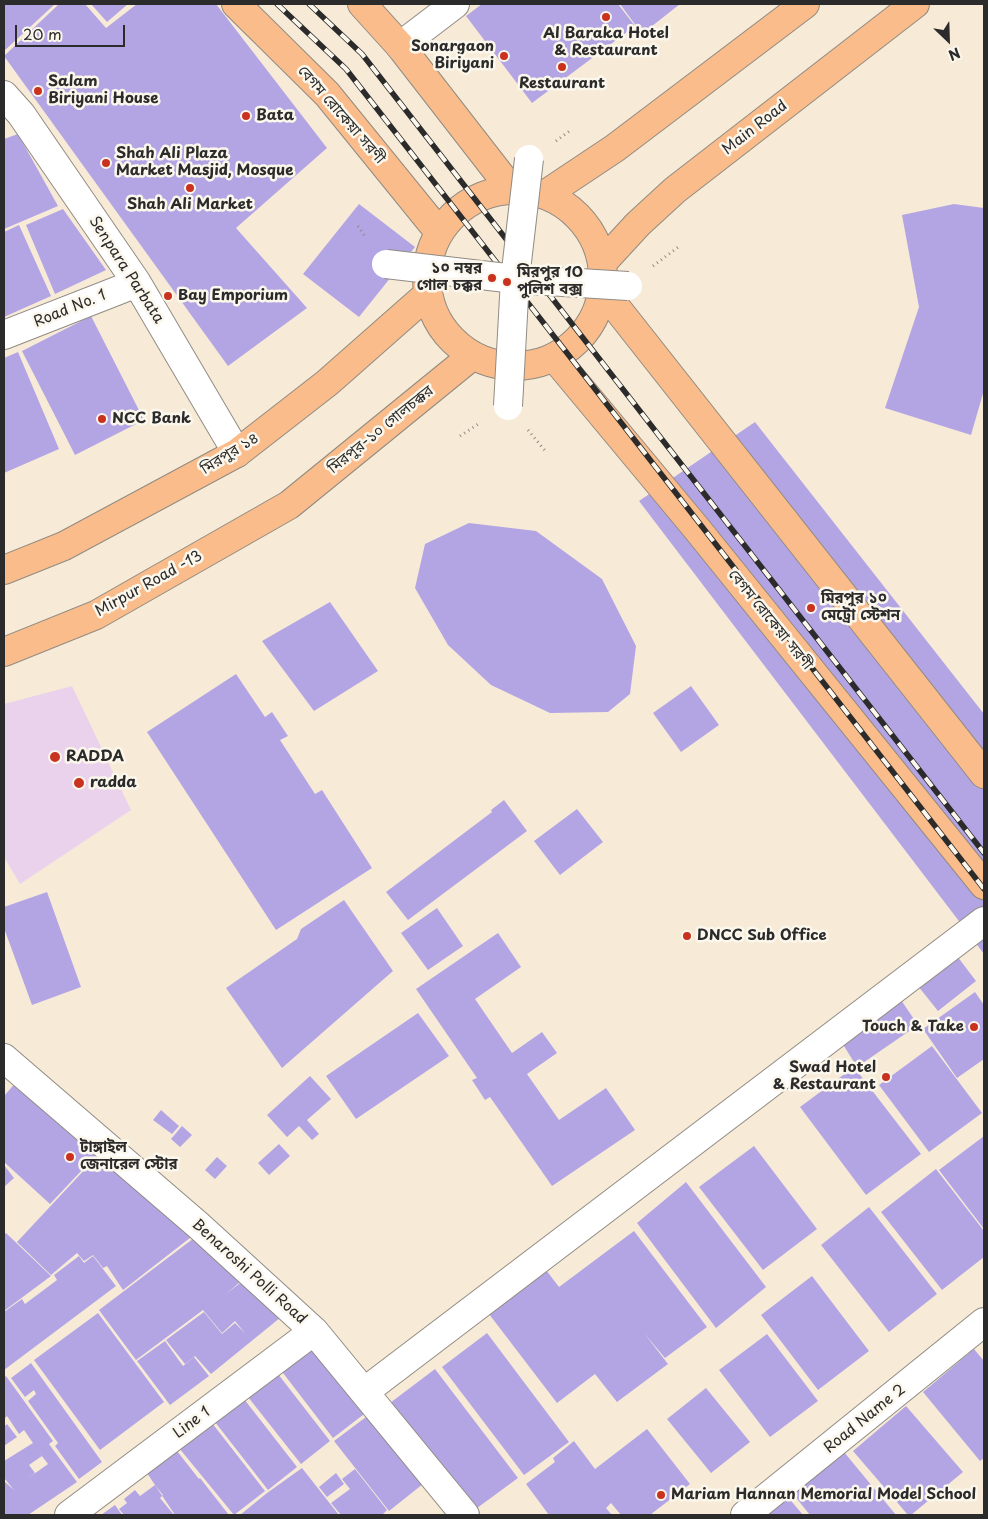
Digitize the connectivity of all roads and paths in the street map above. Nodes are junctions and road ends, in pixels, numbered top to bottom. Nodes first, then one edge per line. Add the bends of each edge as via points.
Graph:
1 (236, 4) edge
2 (362, 4) edge
3 (454, 4) edge
4 (805, 4) edge
5 (915, 4) edge
6 (400, 46) junction
7 (10, 110) edge
8 (529, 159) dead end
9 (511, 189) junction
10 (546, 194) junction
11 (439, 232) junction
12 (603, 262) junction
13 (386, 264) dead end
14 (515, 279) junction
15 (137, 283) junction
16 (616, 289) junction
17 (428, 294) junction
18 (4, 335) edge
19 (472, 356) junction
20 (554, 358) junction
21 (508, 406) dead end
22 (237, 453) junction
23 (289, 505) joint
24 (4, 570) edge
25 (4, 652) edge
26 (984, 774) edge
27 (984, 885) edge
28 (984, 921) edge
29 (5, 1062) edge
30 (984, 1322) edge
31 (314, 1332) junction
32 (364, 1392) junction
33 (454, 1511) edge
34 (69, 1515) edge
35 (745, 1515) edge

1 - 11 main road, বেগম রোকেয়া সরণী via 327,94
2 - 6 main road
3 - 6 street
4 - 10 main road via 615,148
5 - 12 main road, Main Road via 675,190
6 - 9 main road
7 - 15 street, Senpara Parbata
8 - 14 street, bridge
9 - 10 main road
9 - 11 main road via 489,193 470,202
10 - 12 main road via 573,210 593,233
11 - 17 main road via 430,252 426,273
12 - 16 main road
13 - 14 street, bridge
14 - 16 street, bridge
14 - 21 street, bridge
15 - 18 street, Road No. 1
15 - 22 street, Senpara Parbata
16 - 20 main road via 578,341
16 - 26 main road
17 - 19 main road via 436,319 451,340
17 - 22 main road, মিরপুর ১৪ via 327,383
19 - 20 main road via 499,366 527,366
19 - 23 main road, মিরপুর-১০ গোলচক্কর
20 - 27 main road, বেগম রোকেয়া সরণী via 697,529
22 - 24 main road, মিরপুর ১৪ via 64,546
23 - 25 main road, Mirpur Road -13 via 96,615
28 - 32 street
29 - 31 street, Benaroshi Polli Road via 198,1225
30 - 35 street, Road Name 2
31 - 32 street, Benaroshi Polli Road
31 - 34 street, Line 1
32 - 33 street, Benaroshi Polli Road

